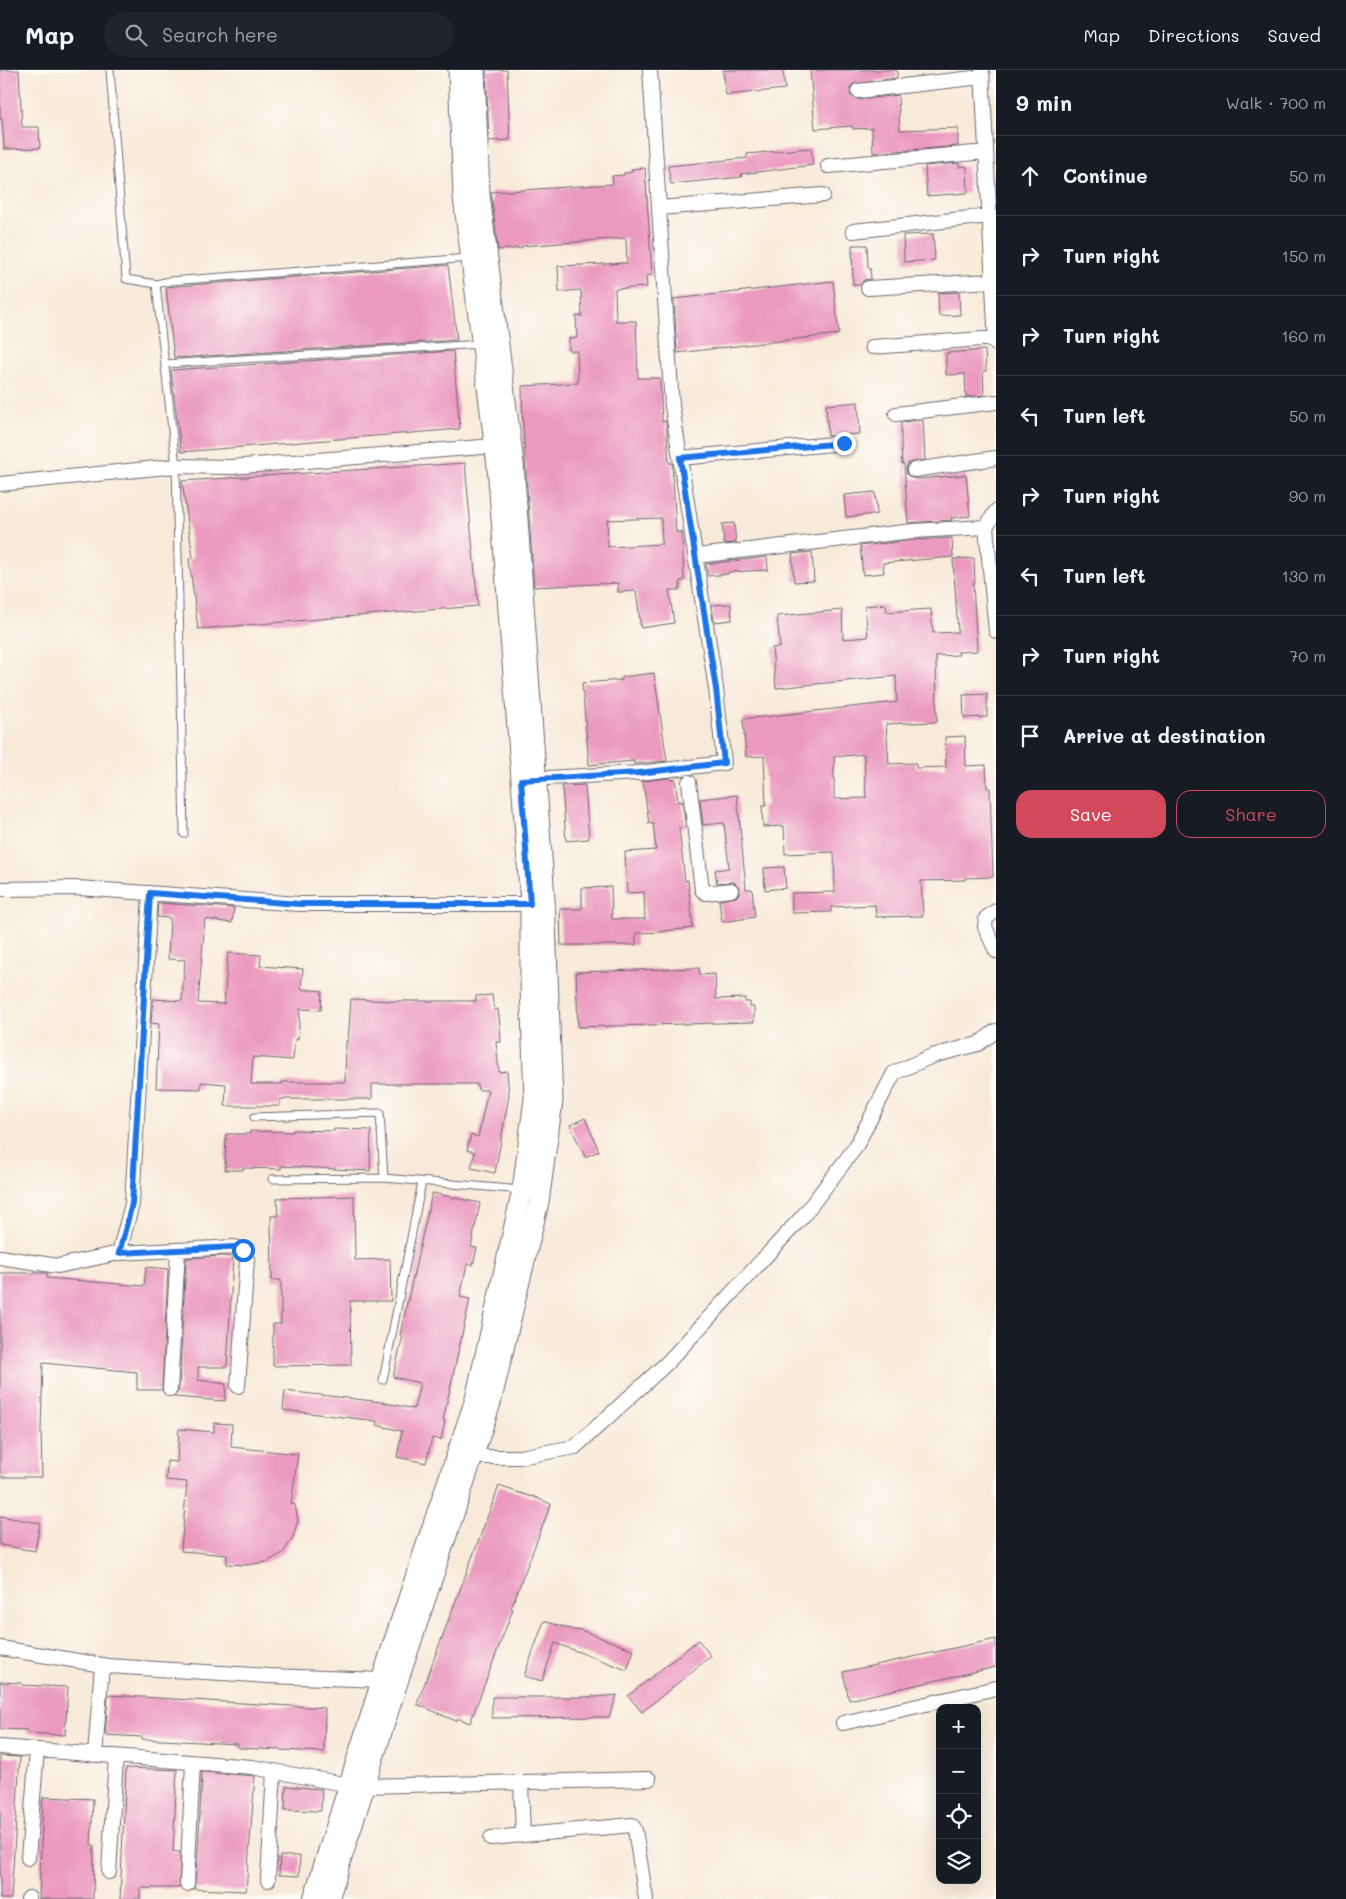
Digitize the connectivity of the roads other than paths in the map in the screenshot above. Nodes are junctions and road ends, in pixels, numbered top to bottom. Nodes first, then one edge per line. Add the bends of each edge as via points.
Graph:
1 (110, 70) edge
2 (458, 70) edge
3 (475, 70) edge
4 (650, 70) edge
5 (982, 74) edge
6 (858, 92) dead end
7 (986, 152) junction
8 (828, 166) dead end
9 (823, 195) dead end
10 (659, 208) junction
11 (989, 216) junction
12 (854, 231) dead end
13 (470, 258) junction
14 (992, 281) junction
15 (156, 284) junction
16 (868, 288) dead end
17 (996, 338) edge
18 (482, 344) junction
19 (996, 344) edge
20 (872, 347) dead end
21 (165, 364) junction
22 (996, 402) edge
23 (896, 414) dead end
24 (844, 443) dead end
25 (494, 446) junction
26 (680, 458) junction
27 (996, 458) edge
28 (176, 466) junction
29 (914, 470) dead end
30 (0, 484) edge
31 (992, 518) edge
32 (696, 556) junction
33 (994, 586) edge
34 (996, 632) edge
35 (688, 774) junction
36 (529, 779) junction
37 (184, 834) dead end
38 (0, 889) edge
39 (731, 890) dead end
40 (150, 893) junction
41 (530, 904) junction
42 (996, 911) edge
43 (996, 951) edge
44 (996, 1031) edge
45 (254, 1118) dead end
46 (384, 1178) junction
47 (272, 1179) dead end
48 (422, 1182) junction
49 (531, 1191) junction
50 (178, 1250) junction
51 (119, 1253) junction
52 (0, 1257) edge
53 (382, 1380) dead end
54 (238, 1386) dead end
55 (170, 1389) dead end
56 (473, 1457) junction
57 (0, 1648) edge
58 (102, 1665) junction
59 (390, 1681) junction
60 (996, 1688) edge
61 (844, 1723) dead end
62 (0, 1747) edge
63 (37, 1750) junction
64 (95, 1755) junction
65 (116, 1757) junction
66 (193, 1763) junction
67 (274, 1771) junction
68 (650, 1779) dead end
69 (521, 1782) junction
70 (357, 1785) junction
71 (523, 1835) junction
72 (492, 1838) dead end
73 (28, 1858) dead end
74 (109, 1872) dead end
75 (268, 1880) dead end
76 (187, 1884) dead end
77 (313, 1899) edge
78 (330, 1899) edge
79 (646, 1899) edge

1 - 15 lane via 126,279
2 - 13 street via 463,196
3 - 36 street via 480,196 514,464
4 - 10 street
5 - 6 street
5 - 7 street
7 - 8 street
7 - 11 street
9 - 10 street
10 - 26 street via 672,406
11 - 12 street
11 - 14 street
13 - 15 lane
13 - 18 street
14 - 16 street
14 - 17 street
15 - 21 lane
17 - 19 street
17 - 20 street
18 - 21 lane
18 - 25 street
21 - 28 lane
22 - 23 street
24 - 26 street
25 - 28 street via 231,467
25 - 36 street
26 - 32 street
27 - 29 street
28 - 30 street
28 - 37 lane
31 - 32 street via 913,531
31 - 33 street
32 - 35 street via 724,763
33 - 34 street
35 - 36 street via 639,773
35 - 39 street via 702,890 706,893
36 - 41 street
36 - 49 street via 545,899 553,1100
38 - 40 street via 78,888
40 - 41 street via 300,904
40 - 51 street via 132,1204
41 - 49 street via 534,1099
42 - 43 street via 986,918 985,927
44 - 56 street via 978,1044 932,1056 894,1073 855,1148 802,1216 667,1363 575,1448 520,1457
45 - 46 lane via 380,1113
46 - 47 lane
46 - 48 lane
48 - 49 lane
48 - 53 lane
49 - 56 street via 491,1403
49 - 59 street via 475,1398
50 - 51 street
50 - 54 street via 235,1247 243,1250 247,1258
50 - 55 street
51 - 52 street via 58,1266
56 - 59 street
57 - 58 street
58 - 59 street
58 - 64 street
59 - 70 street
60 - 61 street
62 - 63 street
63 - 64 street
63 - 73 street
64 - 65 street
65 - 66 street
65 - 74 street
66 - 67 street
66 - 76 street
67 - 70 street
67 - 75 street
68 - 69 street
69 - 70 street
69 - 71 street
70 - 77 street
70 - 78 street
71 - 72 street
71 - 79 street via 632,1825

